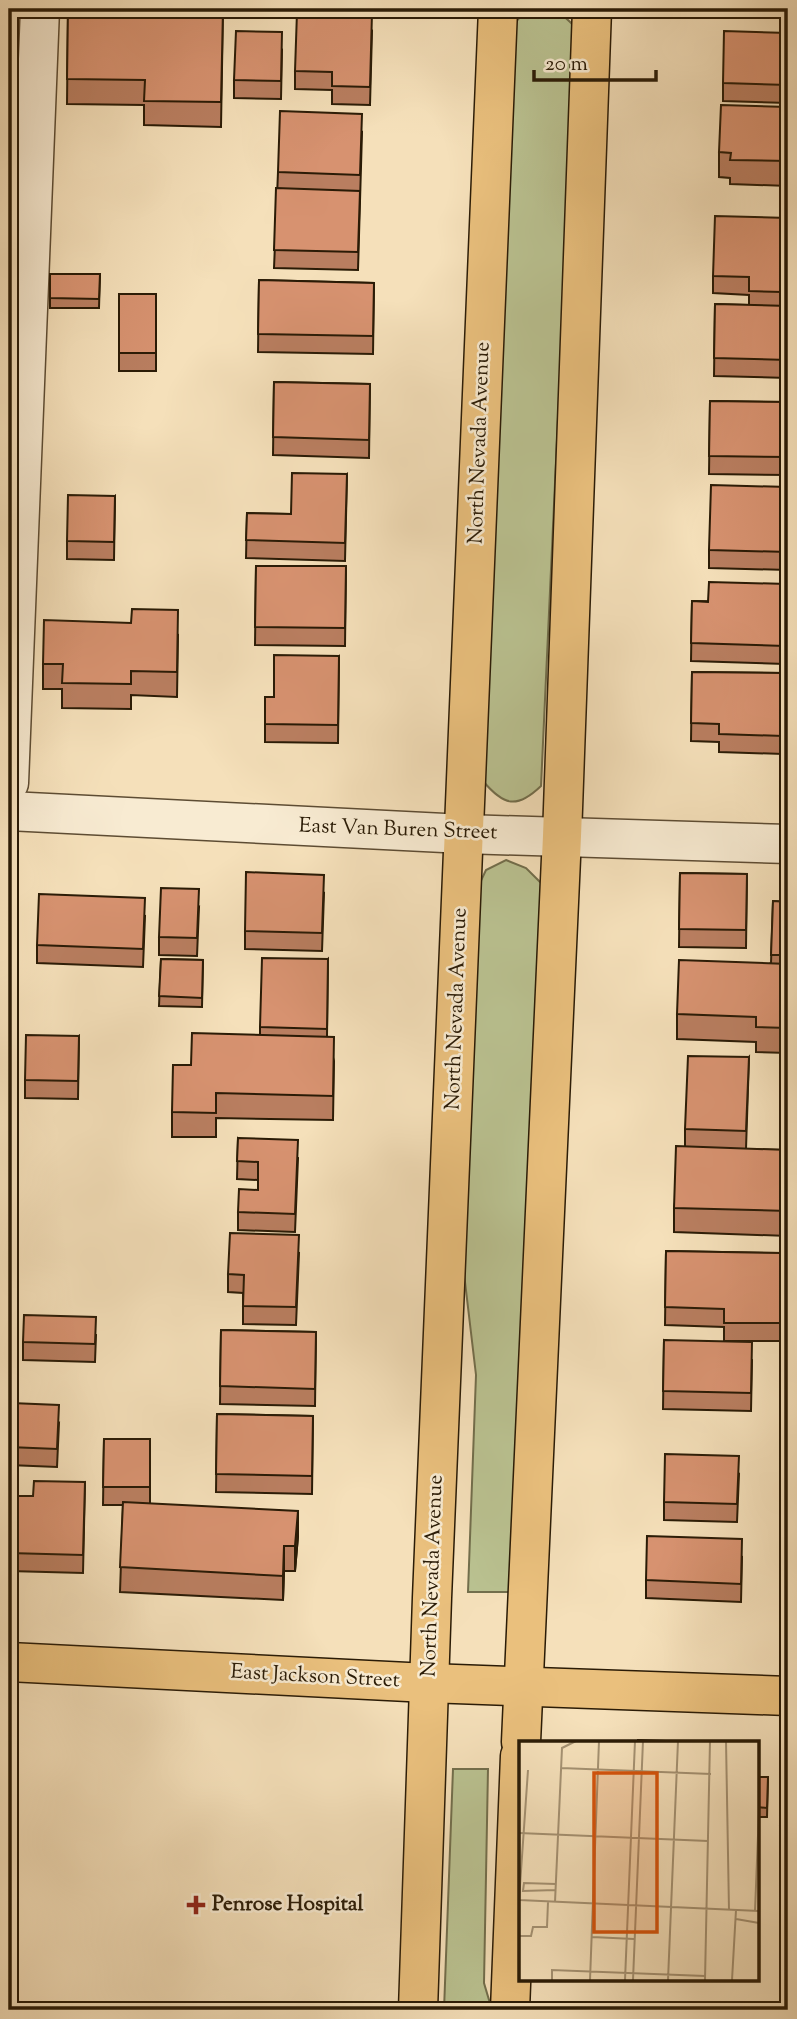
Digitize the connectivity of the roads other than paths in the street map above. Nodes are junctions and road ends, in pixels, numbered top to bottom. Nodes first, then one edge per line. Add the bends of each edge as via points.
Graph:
1 (40, 9) edge
2 (498, 9) edge
3 (592, 9) edge
4 (9, 783) edge
5 (9, 811) edge
6 (464, 834) junction
7 (562, 836) junction
8 (788, 844) edge
9 (9, 1662) edge
10 (428, 1683) junction
11 (523, 1686) junction
12 (788, 1696) edge
13 (521, 1741) edge
14 (519, 1781) edge
15 (418, 2010) edge
16 (510, 2010) edge

1 - 4 street
2 - 6 main road, North Nevada Avenue
3 - 7 main road
5 - 6 street, East Van Buren Street
6 - 7 street, East Van Buren Street
6 - 10 main road, North Nevada Avenue
7 - 8 street, East Van Buren Street
7 - 11 main road
9 - 10 main road, East Jackson Street
10 - 11 main road, East Jackson Street
10 - 15 main road, North Nevada Avenue
11 - 12 main road, East Jackson Street
11 - 13 main road
14 - 16 main road

